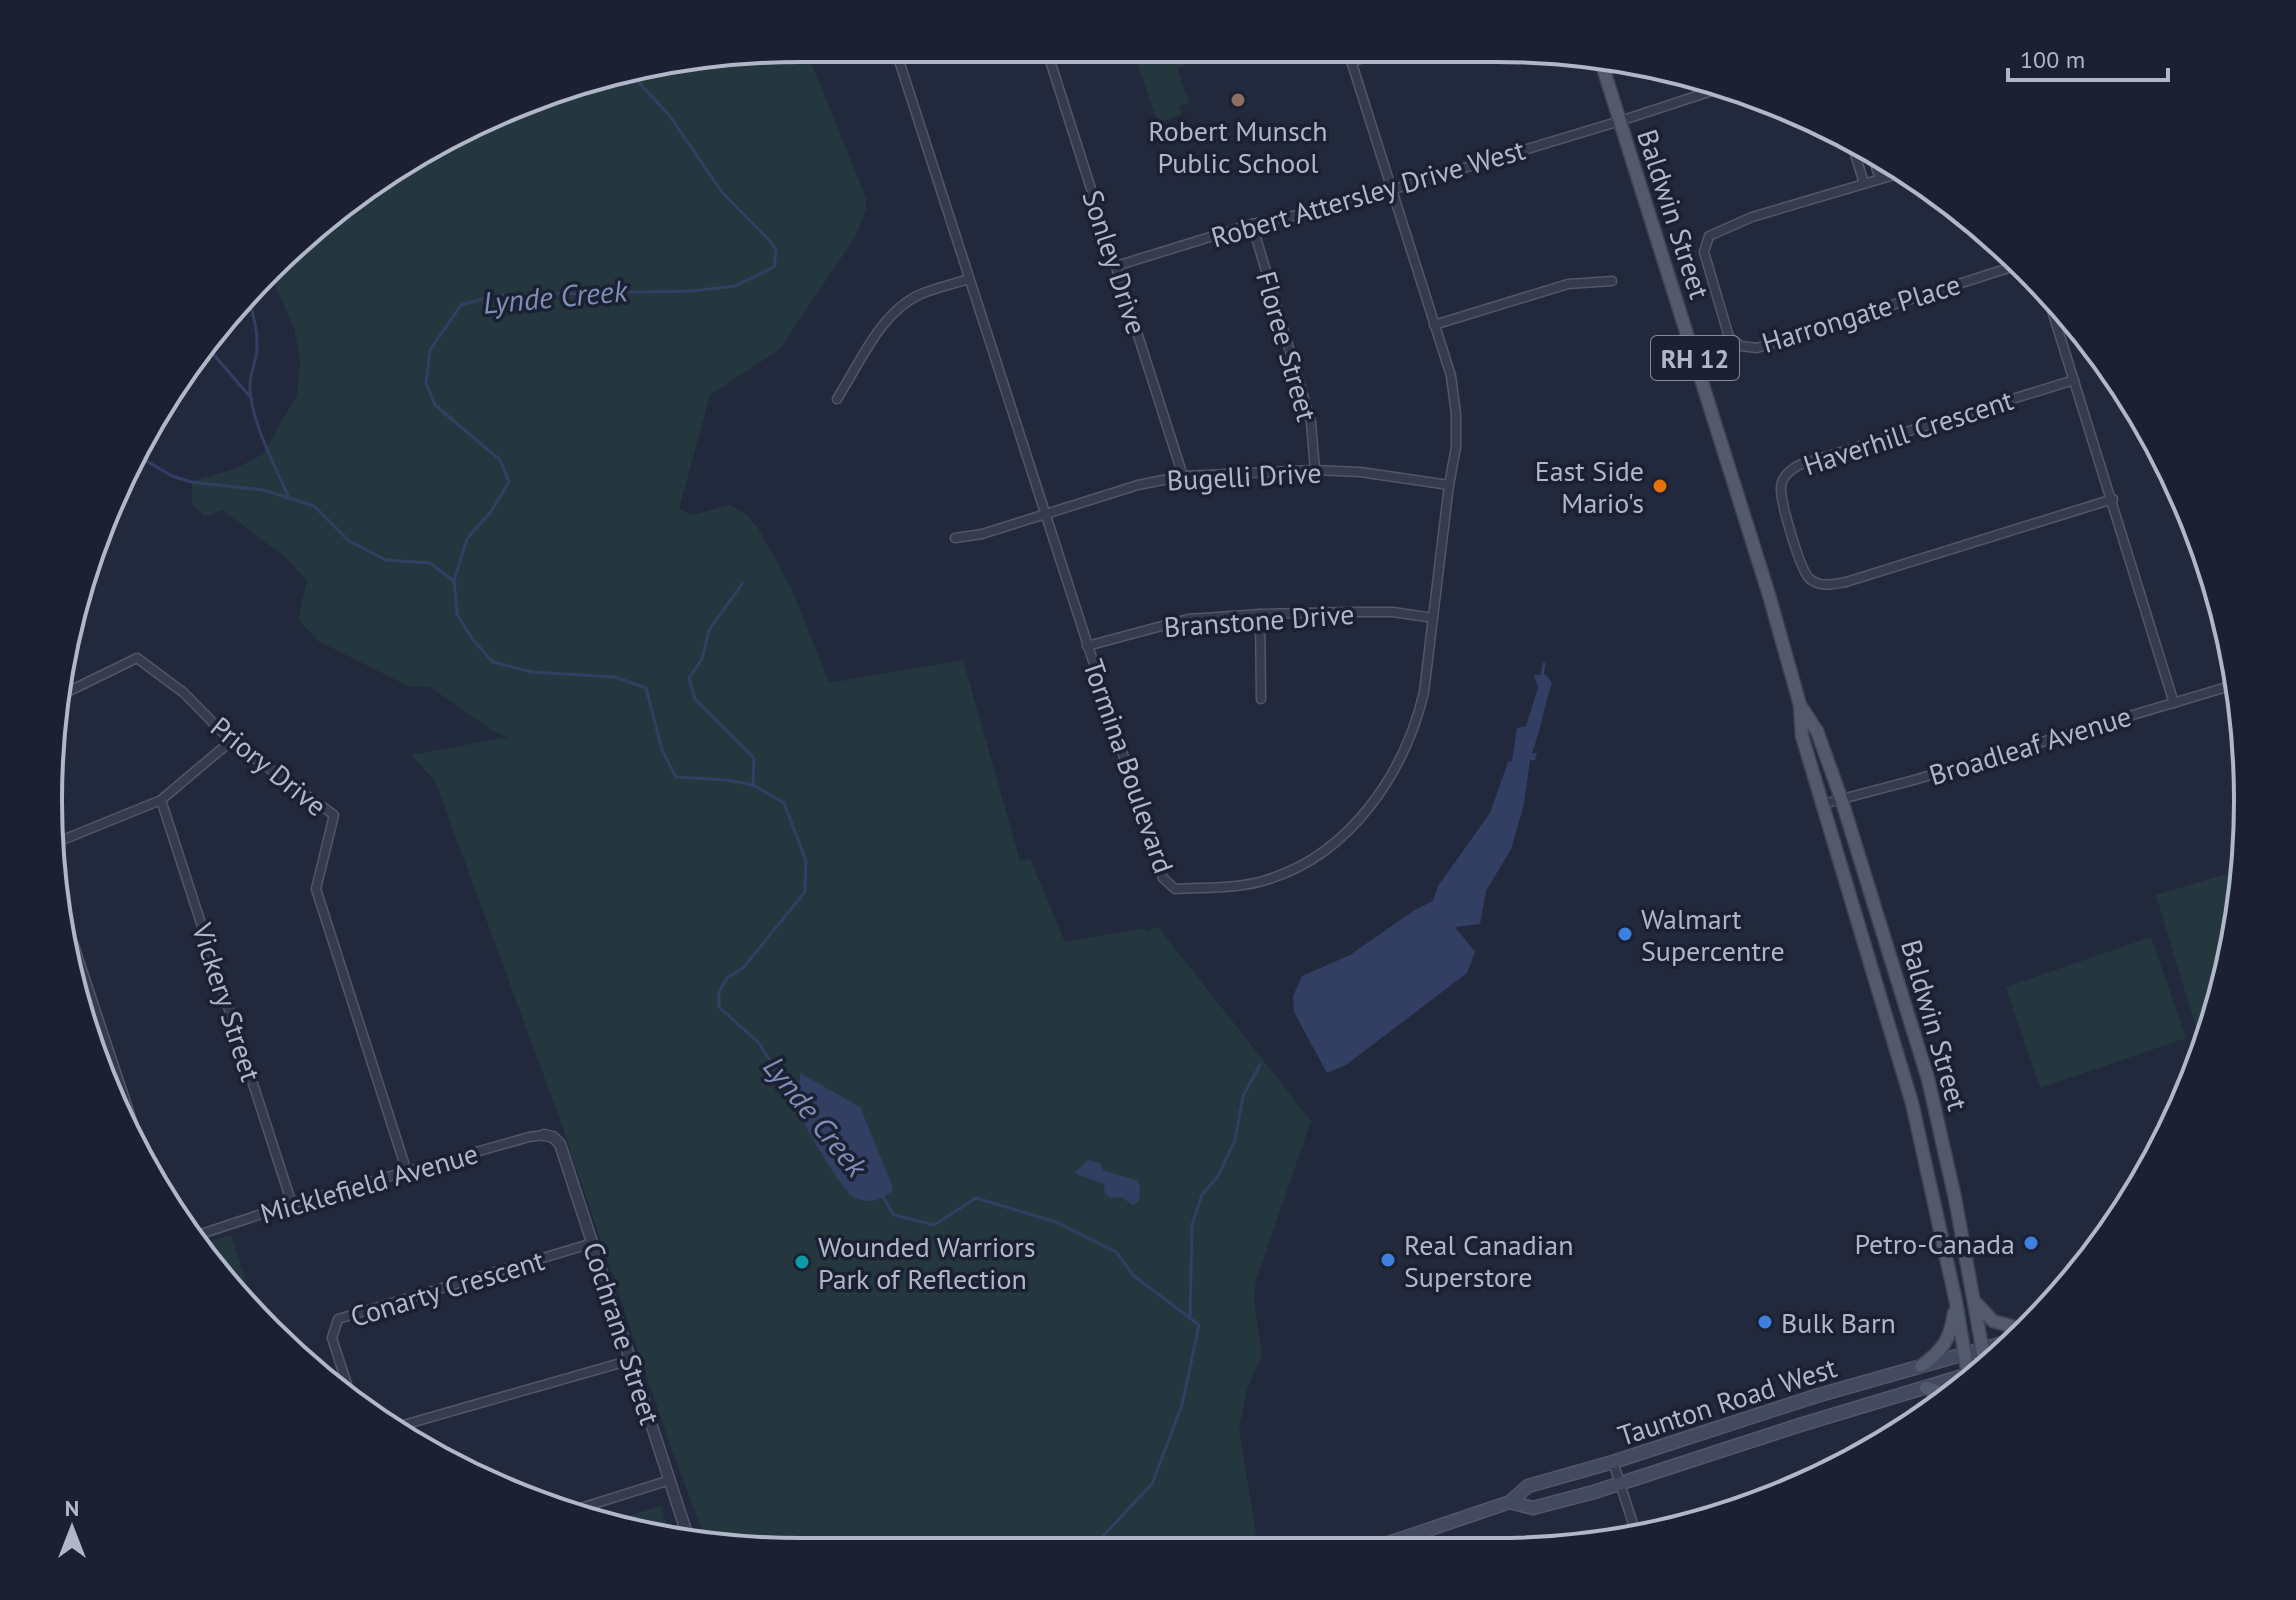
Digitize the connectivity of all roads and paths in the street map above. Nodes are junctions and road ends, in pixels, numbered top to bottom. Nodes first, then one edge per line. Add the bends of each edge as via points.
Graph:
1 (899, 62) edge
2 (1050, 62) edge
3 (1351, 62) edge
4 (1604, 70) edge
5 (1706, 93) edge
6 (1620, 121) junction
7 (1856, 156) edge
8 (1876, 168) edge
9 (1890, 176) edge
10 (1880, 179) junction
11 (1864, 183) junction
12 (1391, 189) junction
13 (1252, 224) junction
14 (1116, 266) junction
15 (2008, 268) edge
16 (969, 279) junction
17 (1612, 281) dead end
18 (2054, 317) edge
19 (1434, 325) junction
20 (2074, 380) junction
21 (837, 399) dead end
22 (1315, 470) junction
23 (1183, 476) junction
24 (1449, 485) junction
25 (2113, 499) junction
26 (1045, 515) junction
27 (955, 538) dead end
28 (1260, 614) junction
29 (1433, 618) junction
30 (1087, 646) junction
31 (2225, 688) edge
32 (70, 691) edge
33 (1261, 699) dead end
34 (2174, 703) junction
35 (1800, 705) junction
36 (231, 741) junction
37 (1841, 798) junction
38 (161, 800) junction
39 (1823, 804) junction
40 (64, 839) edge
41 (544, 1135) joint
42 (407, 1172) junction
43 (292, 1204) junction
44 (203, 1233) edge
45 (593, 1243) junction
46 (1973, 1298) junction
47 (1956, 1302) junction
48 (2013, 1327) edge
49 (1992, 1346) edge
50 (1983, 1349) junction
51 (1965, 1353) junction
52 (1984, 1354) edge
53 (631, 1360) junction
54 (1921, 1366) junction
55 (1967, 1367) edge
56 (346, 1381) edge
57 (1948, 1382) edge
58 (1926, 1388) junction
59 (1936, 1391) edge
60 (407, 1424) edge
61 (1613, 1462) junction
62 (670, 1480) junction
63 (1619, 1484) junction
64 (1510, 1502) junction
65 (587, 1506) edge
66 (1633, 1525) edge
67 (685, 1529) edge
68 (1404, 1538) edge

1 - 16 street, Tormina Boulevard
2 - 14 street, Sonley Drive
3 - 12 street, Tormina Boulevard
4 - 6 main road, Baldwin Street / RH 12
5 - 6 street, Robert Attersley Drive West
6 - 12 street, Robert Attersley Drive West
6 - 35 main road, Baldwin Street / RH 12
7 - 11 street
8 - 10 street
9 - 10 street, Harrongate Place
10 - 11 street, Harrongate Place
11 - 15 street, Harrongate Place via 1752,217 1709,236 1704,252 1729,337 1757,348
12 - 13 street, Robert Attersley Drive West
12 - 19 street, Tormina Boulevard
13 - 14 street, Robert Attersley Drive West
13 - 22 street, Floree Street via 1311,422
14 - 23 street, Sonley Drive
16 - 21 street via 919,295 892,314
16 - 26 street, Tormina Boulevard
17 - 19 street via 1568,284
18 - 20 street
19 - 24 street, Tormina Boulevard via 1451,376 1456,414
20 - 25 street
20 - 25 street, Haverhill Crescent via 1787,472 1781,488 1799,563 1809,579 1825,586 1846,582
22 - 23 street, Bugelli Drive
22 - 24 street, Bugelli Drive
23 - 26 street, Bugelli Drive
24 - 29 street, Tormina Boulevard
25 - 34 street
26 - 27 street, Bugelli Drive
26 - 30 street, Tormina Boulevard
28 - 29 street, Branstone Drive via 1393,612
28 - 30 street, Branstone Drive via 1188,619
28 - 33 street
29 - 30 street, Tormina Boulevard via 1416,724 1390,781 1324,850 1296,868 1240,885 1175,889 1163,878
31 - 34 street, Broadleaf Avenue
32 - 36 street, Priory Drive via 137,658 184,693
34 - 37 street, Broadleaf Avenue
35 - 37 main road, Baldwin Street / RH 12 via 1817,731
35 - 39 main road, Baldwin Street / RH 12 via 1802,736
36 - 38 street
36 - 42 street, Priory Drive via 334,815 316,889
37 - 39 street, Broadleaf Avenue
37 - 46 main road, Baldwin Street / RH 12 via 1928,1079
38 - 40 street
38 - 43 street, Vickery Street
39 - 47 main road, Baldwin Street / RH 12 via 1906,1079
41 - 42 street, Micklefield Avenue
41 - 45 street, Cochrane Street via 560,1144
42 - 43 street, Micklefield Avenue
43 - 44 street, Micklefield Avenue
45 - 53 street, Cochrane Street
45 - 56 street, Conarty Crescent via 338,1319 332,1338
46 - 48 main road via 1993,1321
46 - 50 main road, Baldwin Street / RH 12
47 - 51 main road, Baldwin Street / RH 12
47 - 54 main road via 1941,1352
49 - 50 main road, Taunton Road West
50 - 51 main road, Taunton Road West
50 - 52 main road, Baldwin Street / RH 12
51 - 54 main road, Taunton Road West
51 - 55 main road, Baldwin Street / RH 12
53 - 60 street
53 - 62 street, Cochrane Street
54 - 61 main road, Taunton Road West
57 - 58 main road, Taunton Road West
58 - 59 main road
58 - 63 main road, Taunton Road West
61 - 63 street
61 - 64 main road, Taunton Road West via 1528,1486
62 - 65 street
62 - 67 street, Cochrane Street
63 - 64 main road, Taunton Road West via 1533,1508
63 - 66 street
64 - 68 main road, Taunton Road West

